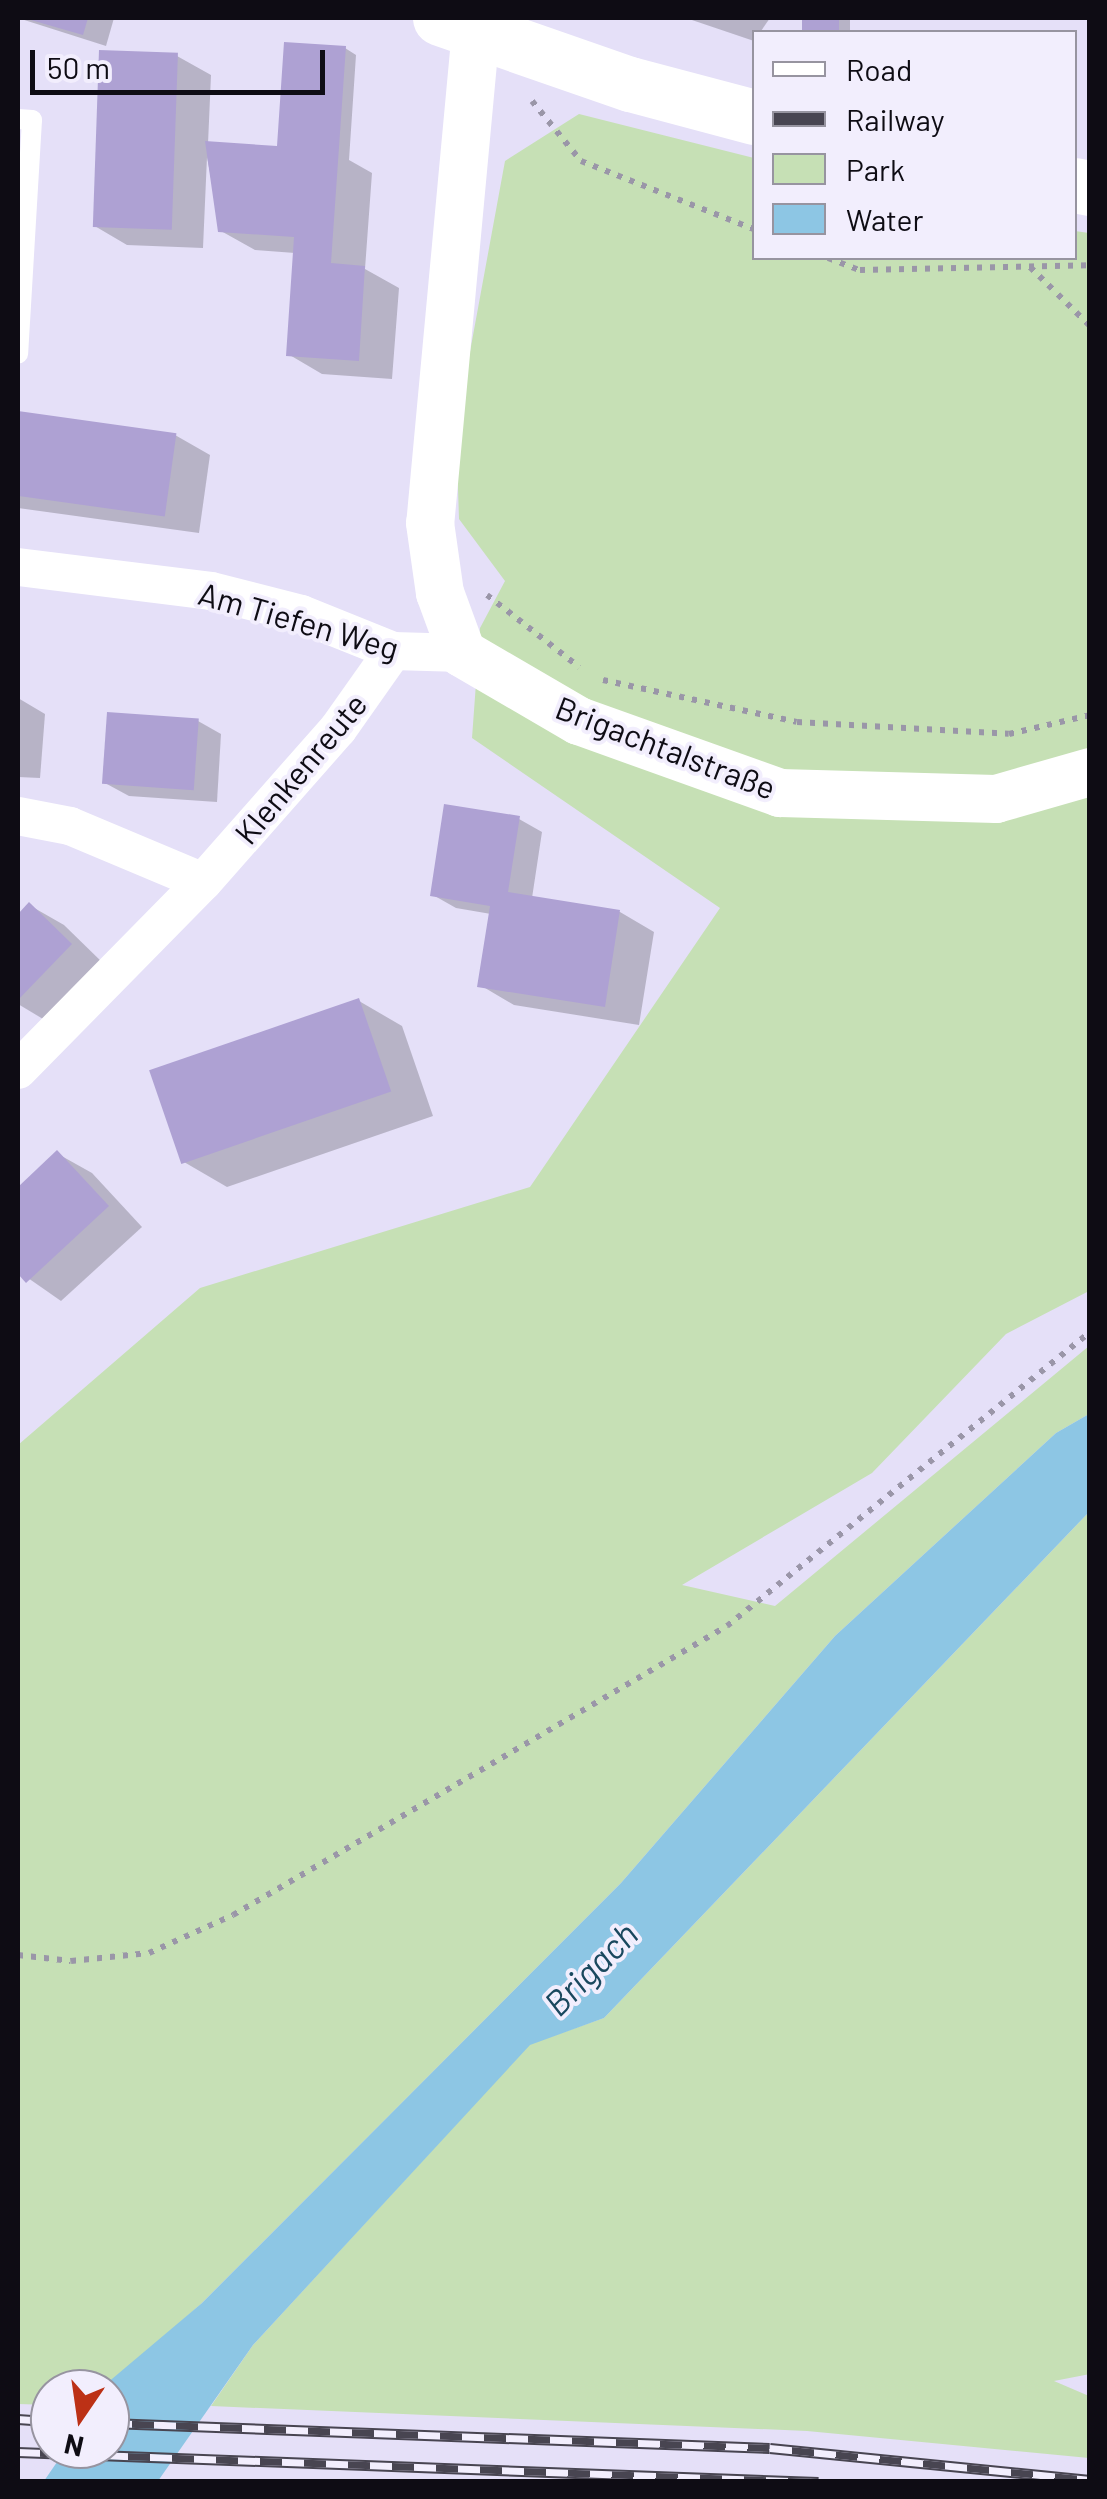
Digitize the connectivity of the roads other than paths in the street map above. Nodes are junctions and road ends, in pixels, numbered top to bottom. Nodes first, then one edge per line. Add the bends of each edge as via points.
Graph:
1 (464, 22) edge
2 (752, 116) edge
3 (18, 119) edge
4 (18, 354) edge
5 (18, 567) edge
6 (394, 652) junction
7 (462, 653) junction
8 (1090, 772) edge
9 (18, 816) edge
10 (203, 882) junction
11 (18, 1070) edge

1 - 2 main road via 630,84
1 - 7 street via 430,523 440,593
3 - 4 lane via 32,120
5 - 6 street, Am Tiefen Weg via 211,590 301,614
6 - 7 street, Am Tiefen Weg
6 - 10 street, Klenkenreute via 338,729
7 - 8 street, Brigachtalstraße via 580,721 780,793 996,799
9 - 10 street via 70,826
10 - 11 street, Klenkenreute

